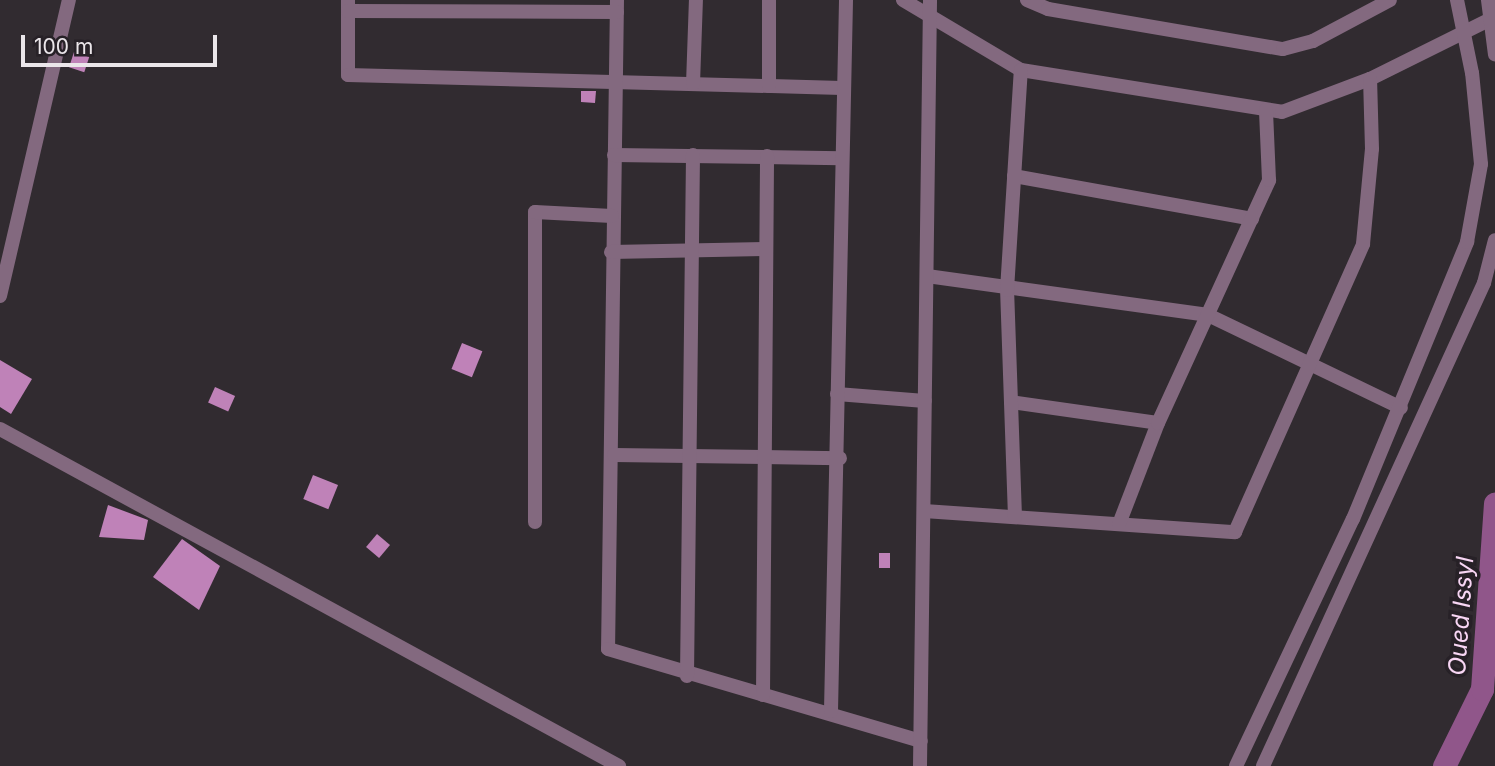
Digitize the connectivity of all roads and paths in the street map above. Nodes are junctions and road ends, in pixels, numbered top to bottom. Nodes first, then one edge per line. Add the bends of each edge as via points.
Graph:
1 (69, 0) edge
2 (696, 0) edge
3 (769, 0) edge
4 (846, 0) edge
5 (903, 0) edge
6 (930, 0) edge
7 (1027, 0) edge
8 (1390, 0) edge
9 (1457, 0) edge
10 (1488, 0) edge
11 (348, 5) edge
12 (420, 5) edge
13 (482, 5) edge
14 (545, 5) edge
15 (617, 6) edge
16 (930, 16) junction
17 (1493, 18) junction
18 (1464, 34) junction
19 (1495, 55) edge
20 (1021, 70) junction
21 (1370, 79) junction
22 (615, 82) junction
23 (693, 84) junction
24 (769, 86) junction
25 (842, 88) junction
26 (1266, 110) junction
27 (614, 155) junction
28 (694, 155) junction
29 (767, 156) junction
30 (841, 158) junction
31 (1014, 176) junction
32 (612, 216) junction
33 (1252, 219) junction
34 (1495, 240) edge
35 (692, 249) junction
36 (766, 249) junction
37 (611, 252) junction
38 (927, 276) junction
39 (1007, 290) junction
40 (0, 296) edge
41 (1208, 315) junction
42 (1308, 360) junction
43 (837, 394) junction
44 (925, 401) junction
45 (1011, 402) junction
46 (1401, 408) junction
47 (1158, 423) junction
48 (0, 429) edge
49 (761, 452) junction
50 (614, 455) junction
51 (690, 455) junction
52 (840, 458) junction
53 (924, 511) junction
54 (1014, 517) junction
55 (535, 522) dead end
56 (1119, 524) junction
57 (687, 677) junction
58 (762, 695) junction
59 (831, 711) junction
60 (921, 741) junction
61 (619, 766) edge
62 (920, 766) edge
63 (1236, 766) edge
64 (1263, 766) edge

1 - 40 street
2 - 23 street
3 - 24 street
4 - 25 street
5 - 16 street
6 - 16 street
7 - 8 street via 1048,9 1283,49 1313,41
9 - 18 street
10 - 17 street
11 - 12 street
11 - 22 street via 348,75
12 - 13 street
13 - 14 street
14 - 15 street
15 - 22 street
16 - 20 street
16 - 38 street
17 - 18 street
17 - 19 street
18 - 21 street
18 - 46 street via 1481,164 1467,242
20 - 26 street
20 - 31 street
21 - 26 street via 1282,113
21 - 42 street via 1373,149 1363,244
22 - 23 street
22 - 27 street
23 - 24 street
24 - 25 street
25 - 30 street
26 - 33 street via 1269,180
27 - 28 street
27 - 32 street
28 - 29 street
28 - 35 street
29 - 30 street
29 - 36 street
30 - 43 street
31 - 33 street
31 - 39 street
32 - 37 street
32 - 55 street via 536,212
33 - 41 street
34 - 64 street via 1484,283
35 - 36 street
35 - 37 street
35 - 51 street
36 - 49 street
37 - 50 street
38 - 39 street
38 - 44 street
39 - 41 street
39 - 45 street
41 - 42 street
41 - 47 street
42 - 46 street
42 - 56 street via 1235,531
43 - 44 street
43 - 52 street
44 - 53 street
45 - 47 street
45 - 54 street
46 - 63 street
47 - 56 street
48 - 61 street via 251,572
49 - 51 street
49 - 52 street
49 - 58 street
50 - 51 street
50 - 57 street via 608,649
51 - 57 street
52 - 59 street
53 - 54 street
53 - 60 street
54 - 56 street
57 - 58 street
58 - 59 street
59 - 60 street
60 - 62 street

